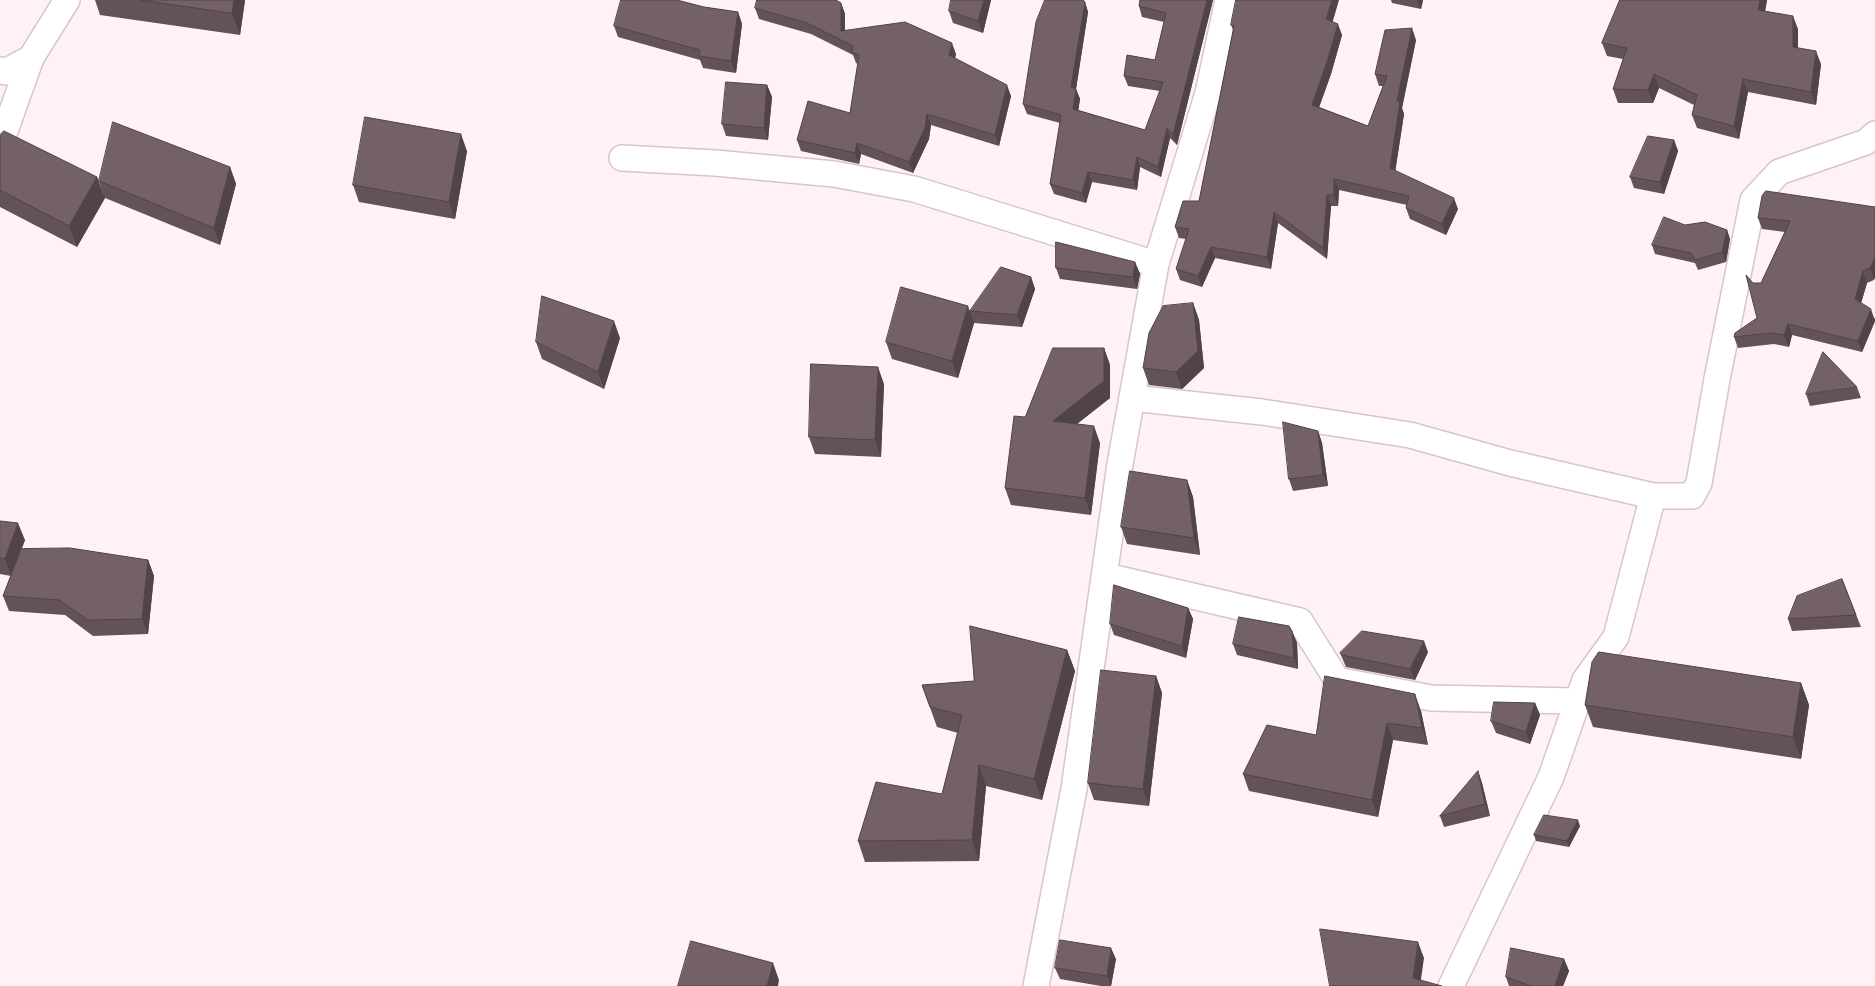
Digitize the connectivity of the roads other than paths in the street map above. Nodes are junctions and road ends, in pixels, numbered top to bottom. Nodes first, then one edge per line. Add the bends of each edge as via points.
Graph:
1 (67, 0) edge
2 (1228, 0) edge
3 (31, 58) junction
4 (0, 70) edge
5 (1875, 134) edge
6 (0, 144) edge
7 (622, 158) dead end
8 (1156, 264) junction
9 (1132, 398) junction
10 (1652, 496) junction
11 (1106, 576) junction
12 (1577, 700) junction
13 (1036, 986) edge
14 (1451, 986) edge

1 - 3 street
2 - 8 street via 1208,93
3 - 4 street via 5,72
3 - 6 street
5 - 10 street via 1866,142 1779,172 1753,200 1717,378 1700,483 1692,496
7 - 8 street via 834,174 914,189
8 - 9 street
9 - 10 street via 1262,412 1410,435 1510,463
9 - 11 street
10 - 12 street via 1616,637 1585,680
11 - 12 street via 1300,621 1336,680 1432,698
11 - 13 street via 1074,789
12 - 14 street via 1551,777

